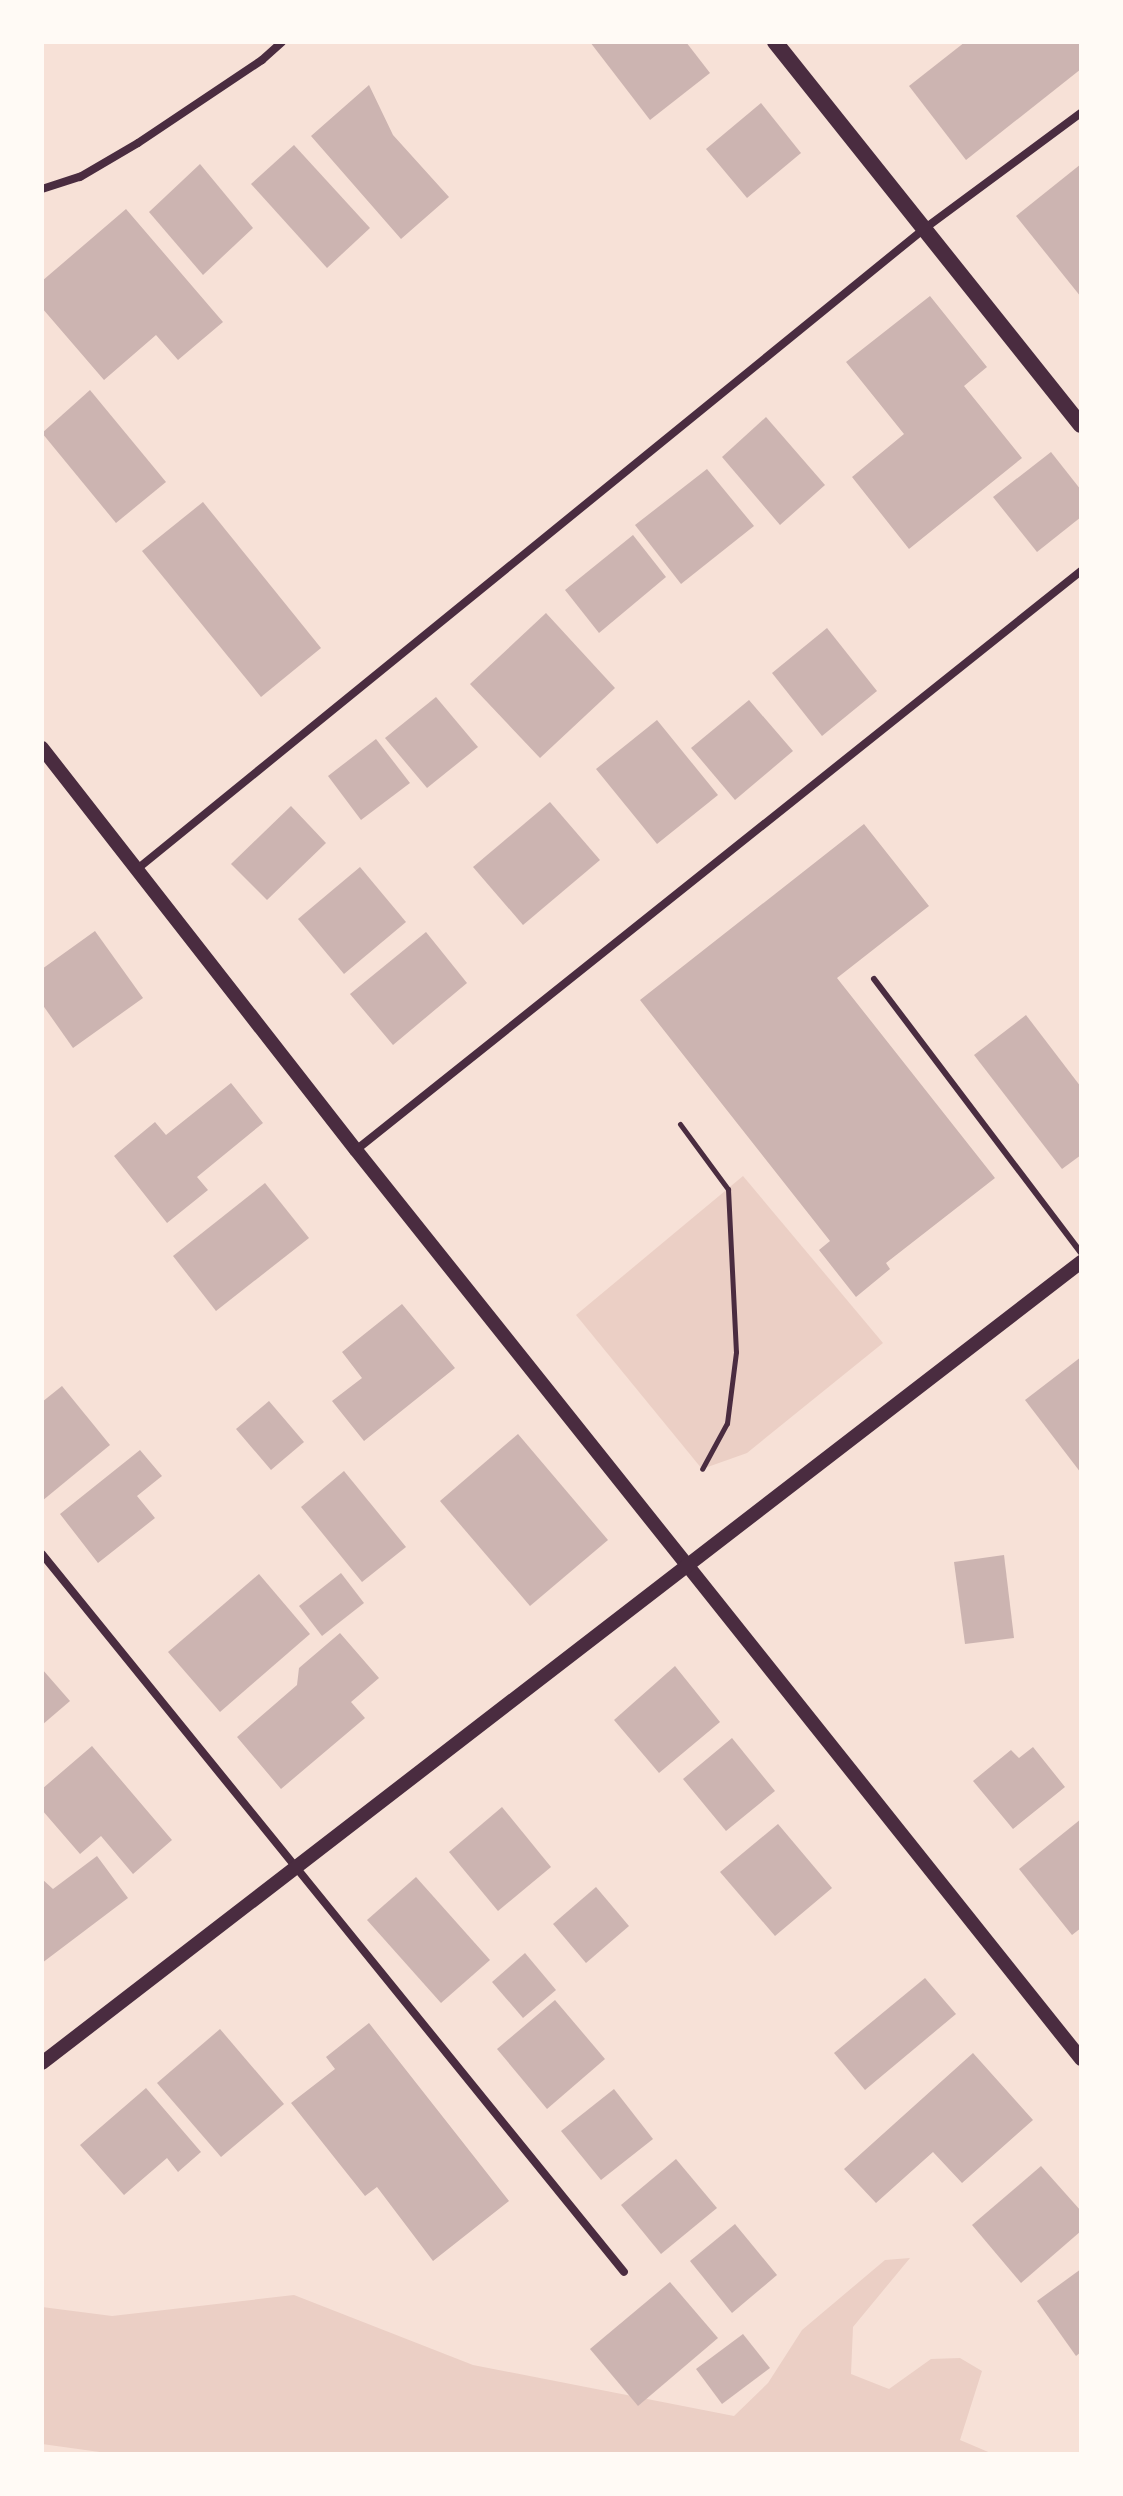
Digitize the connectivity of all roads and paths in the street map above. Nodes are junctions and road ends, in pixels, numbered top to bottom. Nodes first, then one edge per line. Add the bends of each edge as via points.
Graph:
1 (282, 42) edge
2 (775, 42) edge
3 (1081, 113) edge
4 (42, 189) edge
5 (924, 229) junction
6 (1081, 425) edge
7 (1081, 571) edge
8 (42, 748) edge
9 (136, 870) junction
10 (874, 979) dead end
11 (680, 1124) dead end
12 (356, 1150) junction
13 (1081, 1253) edge
14 (1081, 1262) edge
15 (702, 1469) dead end
16 (42, 1554) edge
17 (689, 1564) junction
18 (297, 1867) junction
19 (1081, 2059) edge
20 (42, 2063) edge
21 (624, 2272) dead end

1 - 4 street via 138,143 80,177
2 - 5 main road
3 - 5 street
5 - 6 main road
5 - 9 street
7 - 12 street
8 - 9 street
9 - 12 street
10 - 13 lane
11 - 15 path via 728,1189 736,1352 727,1423
12 - 17 street
14 - 17 street
16 - 18 street
17 - 18 street
17 - 19 street
18 - 20 street
18 - 21 street

